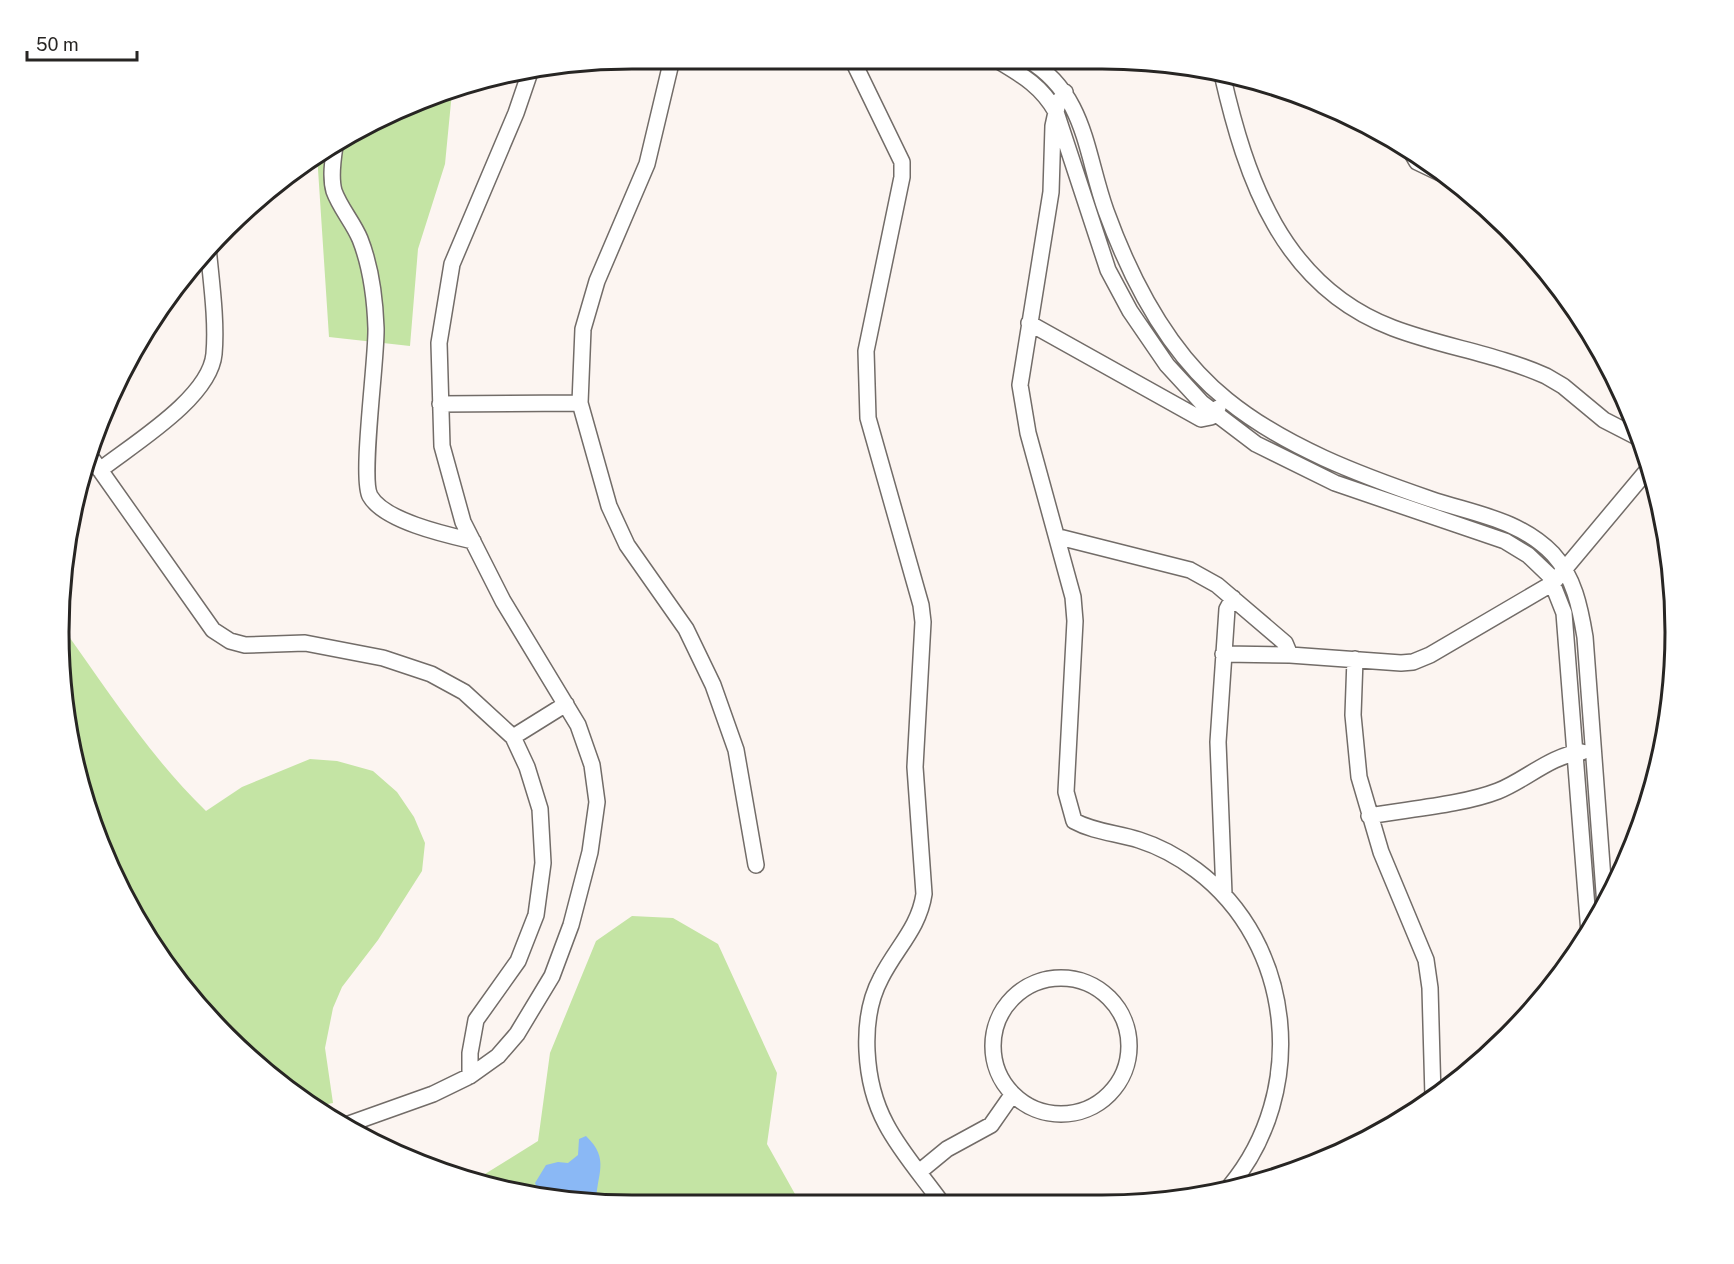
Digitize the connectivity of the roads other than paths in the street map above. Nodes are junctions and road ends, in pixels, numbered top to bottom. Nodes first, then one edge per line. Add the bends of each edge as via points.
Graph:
1 (669, 69) edge
2 (857, 69) edge
3 (1012, 69) edge
4 (1042, 69) edge
5 (528, 79) edge
6 (1223, 83) edge
7 (1065, 92) junction
8 (1056, 112) junction
9 (334, 154) edge
10 (209, 261) edge
11 (1029, 323) junction
12 (1224, 398) junction
13 (580, 403) junction
14 (440, 404) junction
15 (1214, 414) junction
16 (1628, 432) edge
17 (96, 465) edge
18 (1643, 475) edge
19 (1059, 537) junction
20 (473, 541) junction
21 (1563, 568) junction
22 (1553, 583) junction
23 (1233, 598) junction
24 (1223, 654) junction
25 (1290, 655) junction
26 (1355, 659) junction
27 (566, 704) junction
28 (513, 737) junction
29 (1592, 751) junction
30 (1574, 753) junction
31 (1369, 816) junction
32 (756, 865) dead end
33 (1603, 888) edge
34 (1224, 894) junction
35 (1588, 918) edge
36 (470, 1076) junction
37 (1433, 1088) edge
38 (1012, 1095) junction
39 (354, 1122) edge
40 (919, 1172) junction
41 (1235, 1179) edge
42 (936, 1195) edge

1 - 13 street via 647,164 597,281 583,329
2 - 40 street via 902,162 865,370 868,418 923,622 915,766 924,894 913,930 877,988 868,1036 874,1092 886,1124
3 - 8 street via 1031,80
4 - 7 street
5 - 14 street via 452,264 440,343
6 - 16 street via 1260,199 1305,268 1334,295 1392,328 1546,376 1604,420
7 - 8 street
7 - 12 street via 1079,119 1106,210 1133,277 1183,355
8 - 11 street via 1051,192
8 - 15 street via 1108,270 1167,365
9 - 20 street via 333,189 360,238 373,299 375,350 368,476 371,497 381,507 410,522
10 - 17 street via 214,355 209,372 184,404
11 - 15 street via 1201,419
11 - 19 street via 1020,384 1028,433
12 - 15 street
12 - 21 street via 1269,431 1353,470 1431,499 1504,520 1534,538
13 - 14 street
13 - 32 street via 609,506 627,545 686,629 713,685 736,750
14 - 20 street via 441,446
15 - 22 street via 1256,444 1335,483 1505,541 1543,567
17 - 28 street via 213,630 245,645 305,643 383,658 431,674 464,692
18 - 21 street
19 - 23 street via 1190,570
19 - 34 street via 1075,621 1066,792 1069,812 1074,821 1085,827 1140,840 1167,853
20 - 27 street via 503,601
21 - 22 street
21 - 29 street via 1579,601 1586,637
22 - 26 street via 1413,662
22 - 30 street via 1566,628
23 - 24 street via 1227,609
23 - 25 street via 1285,643
24 - 25 street
24 - 34 street via 1218,742
25 - 26 street
26 - 31 street via 1354,741
27 - 28 street
27 - 36 street via 592,765 597,802 581,888 559,956 534,1009 498,1056
28 - 36 street via 540,809 543,863 536,915 518,961 476,1020
29 - 30 street
29 - 33 street
30 - 31 street via 1485,795
30 - 35 street
31 - 37 street via 1426,960
34 - 41 street via 1251,930 1270,974 1283,1033 1269,1119
36 - 39 street via 433,1094
38 - 38 street via 1050,1114 1072,1114 1110,1095 1129,1056 1129,1035 1122,1015 1109,997 1089,984 1066,977 1054,978 1021,990 1004,1007 994,1029 992,1052 998,1076
38 - 40 street via 991,1125 947,1149
40 - 42 street

